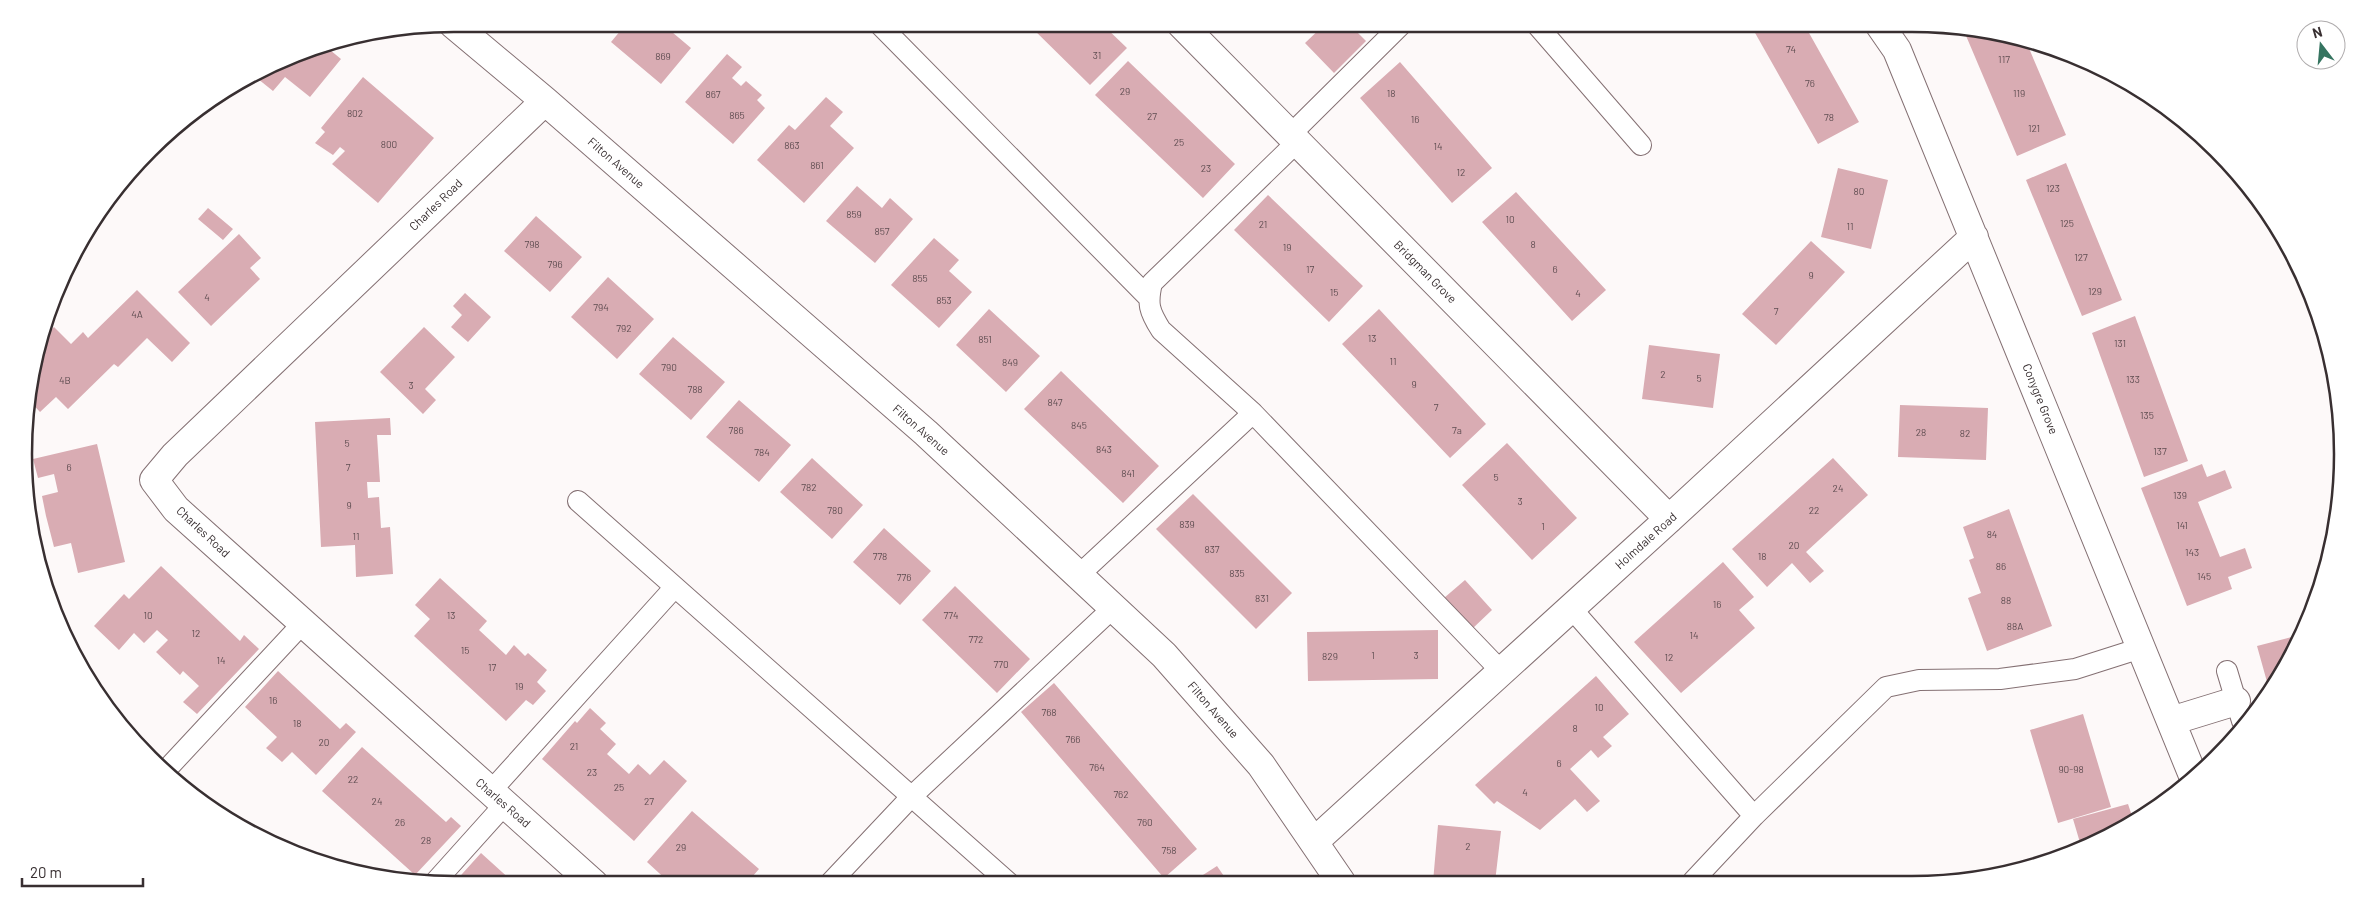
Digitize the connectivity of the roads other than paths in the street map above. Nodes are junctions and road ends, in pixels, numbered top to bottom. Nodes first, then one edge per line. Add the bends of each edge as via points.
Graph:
1 (463, 32) edge
2 (887, 32) edge
3 (1188, 32) edge
4 (1394, 32) edge
5 (1543, 32) edge
6 (1885, 32) edge
7 (545, 101) junction
8 (1293, 138) junction
9 (1641, 145) dead end
10 (1974, 237) junction
11 (1149, 298) junction
12 (1253, 413) junction
13 (578, 501) dead end
14 (1669, 519) junction
15 (1080, 574) junction
16 (674, 588) junction
17 (1114, 607) junction
18 (1571, 608) junction
19 (303, 623) junction
20 (2141, 648) junction
21 (1501, 671) junction
22 (2227, 671) dead end
23 (2239, 711) edge
24 (2171, 721) junction
25 (170, 766) edge
26 (2191, 770) edge
27 (911, 797) junction
28 (497, 798) junction
29 (1754, 816) junction
30 (1315, 841) junction
31 (441, 876) edge
32 (585, 876) edge
33 (837, 876) edge
34 (1001, 876) edge
35 (1337, 876) edge
36 (1697, 876) edge

1 - 7 street, Filton Avenue
2 - 11 lane
3 - 8 street, Bridgman Grove
4 - 8 lane
5 - 9 lane
6 - 10 street, Conygre Grove via 1897,50
7 - 15 street, Filton Avenue via 926,433
7 - 19 street, Charles Road via 175,455 154,480 176,509
8 - 11 lane via 1152,283
8 - 14 street, Bridgman Grove
10 - 14 street, Holmdale Road
10 - 20 street, Conygre Grove
11 - 12 lane via 1150,313 1161,330
12 - 15 lane
12 - 21 lane
13 - 16 lane
14 - 18 street, Holmdale Road
15 - 17 street, Filton Avenue
16 - 27 lane
16 - 28 lane
17 - 27 lane
17 - 30 street, Filton Avenue via 1212,707 1261,765
18 - 21 street, Holmdale Road
18 - 29 lane
19 - 25 lane
19 - 28 street, Charles Road
20 - 24 street, Conygre Grove
20 - 29 lane via 2074,669 2000,679 1920,680 1886,687
21 - 30 street, Holmdale Road
22 - 23 lane
23 - 24 street
24 - 26 street, Conygre Grove
27 - 33 lane
27 - 34 lane
28 - 31 lane
28 - 32 street, Charles Road
29 - 36 lane
30 - 35 street, Filton Avenue

